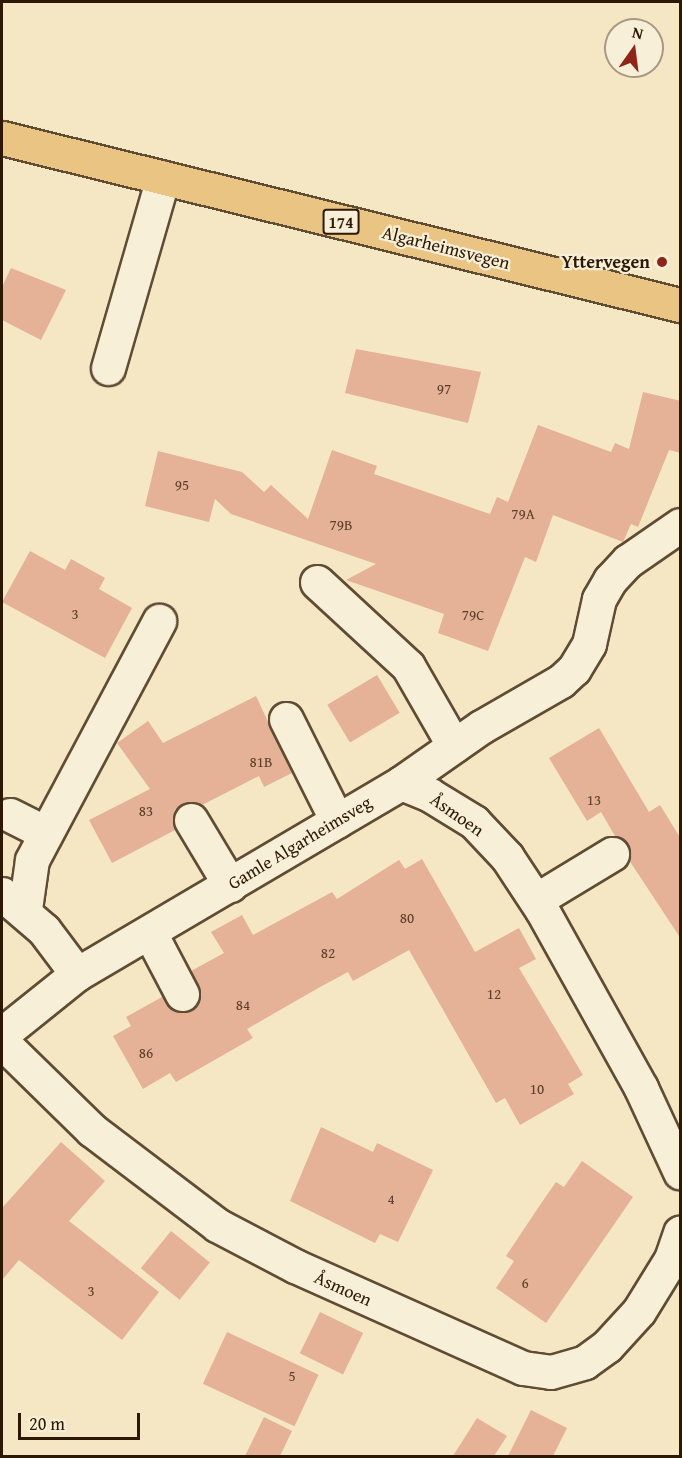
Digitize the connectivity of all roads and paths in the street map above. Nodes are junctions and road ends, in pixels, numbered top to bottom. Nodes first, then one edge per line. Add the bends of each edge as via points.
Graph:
1 (2, 138) edge
2 (163, 178) junction
3 (681, 305) edge
4 (108, 368) dead end
5 (681, 525) edge
6 (317, 582) dead end
7 (159, 621) dead end
8 (286, 719) dead end
9 (454, 746) junction
10 (400, 783) junction
11 (10, 815) dead end
12 (191, 820) dead end
13 (337, 821) junction
14 (46, 833) junction
15 (612, 854) dead end
16 (230, 885) junction
17 (536, 900) junction
18 (13, 902) edge
19 (150, 933) junction
20 (77, 974) junction
21 (182, 994) dead end
22 (2, 1034) edge
23 (2, 1042) edge
24 (680, 1171) edge
25 (681, 1233) edge

1 - 2 main road, Algarheimsvegen / 174
2 - 3 main road, Algarheimsvegen / 174
2 - 4 street
5 - 9 street, Gamle Algarheimsveg via 628,561 610,580 598,599 589,644 574,669 561,681
6 - 9 street via 408,666
7 - 14 street
8 - 13 street
9 - 10 street, Gamle Algarheimsveg
10 - 13 street, Gamle Algarheimsveg
10 - 17 street, Åsmoen via 430,795 474,822 507,857
11 - 14 street
12 - 16 street
13 - 16 street, Gamle Algarheimsveg
14 - 18 street
15 - 17 street
16 - 19 street, Gamle Algarheimsveg
17 - 24 street, Åsmoen via 641,1088
18 - 20 street
19 - 20 street, Gamle Algarheimsveg
19 - 21 street
20 - 22 street, Gamle Algarheimsveg
23 - 25 street, Åsmoen via 92,1130 217,1225 295,1266 523,1368 551,1372 585,1362 607,1346 639,1311 671,1259

